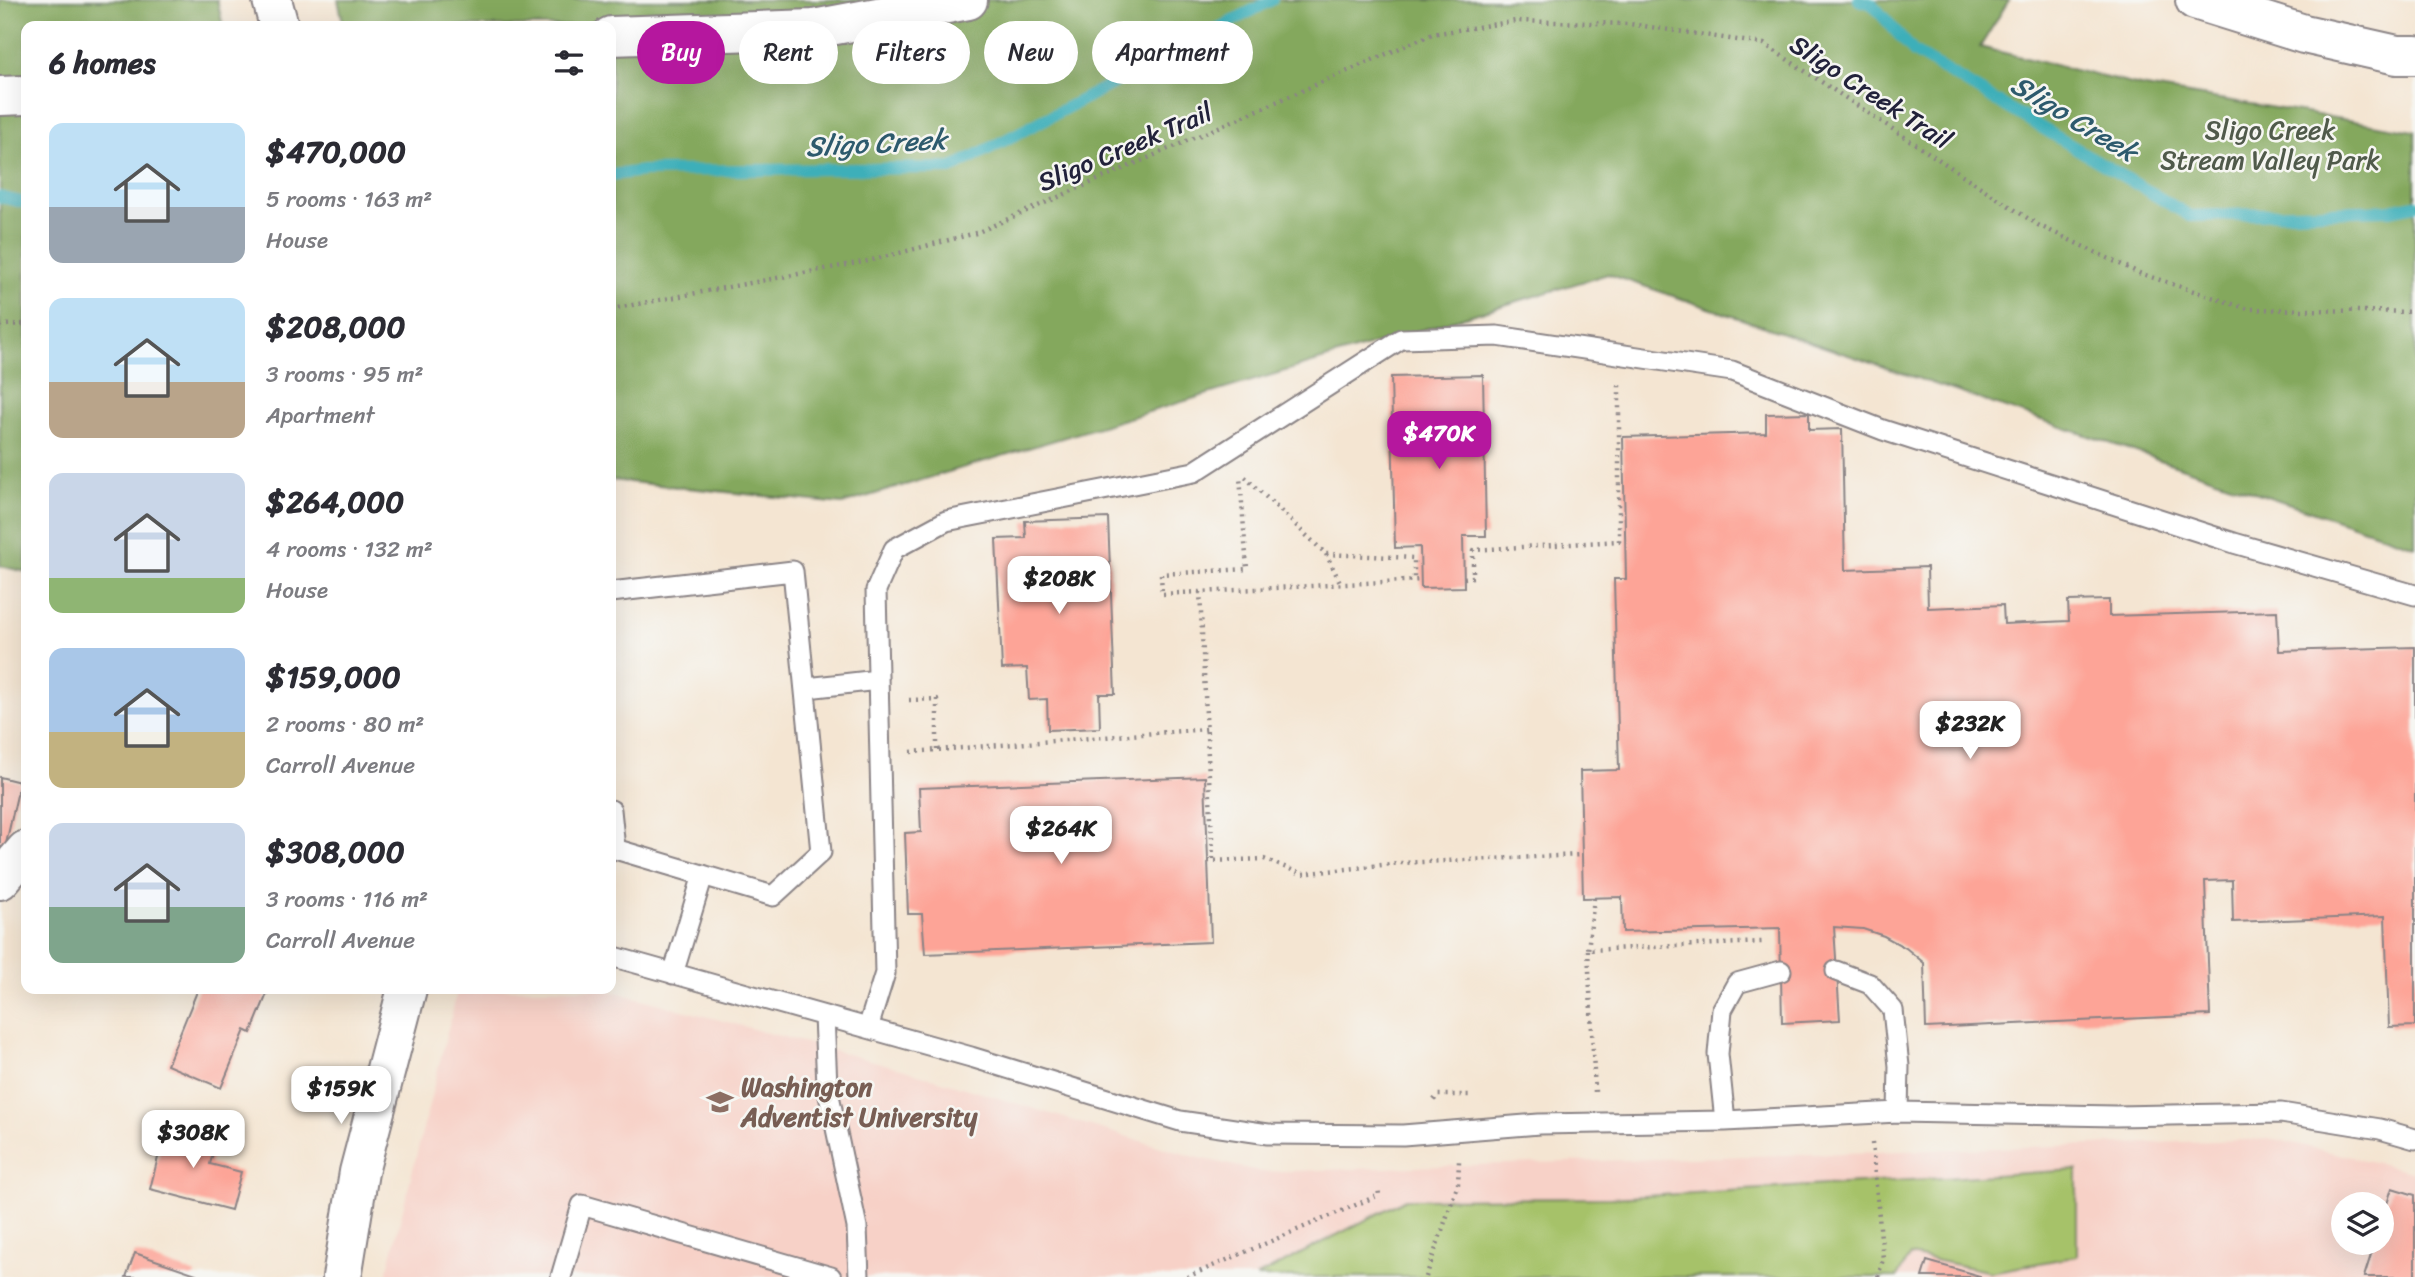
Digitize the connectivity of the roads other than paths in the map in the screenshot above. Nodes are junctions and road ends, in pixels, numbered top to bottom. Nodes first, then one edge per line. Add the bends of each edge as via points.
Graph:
1 (272, 0) edge
2 (968, 0) edge
3 (2195, 0) edge
4 (278, 21) edge
5 (616, 36) edge
6 (2415, 55) edge
7 (21, 95) edge
8 (0, 96) edge
9 (616, 591) edge
10 (2415, 594) edge
11 (878, 680) junction
12 (807, 688) junction
13 (616, 849) edge
14 (21, 856) edge
15 (703, 875) junction
16 (0, 880) edge
17 (616, 957) edge
18 (1781, 971) dead end
19 (1836, 971) dead end
20 (673, 974) junction
21 (406, 994) edge
22 (824, 1016) junction
23 (868, 1028) junction
24 (1898, 1112) junction
25 (1725, 1121) junction
26 (2415, 1139) edge
27 (342, 1277) edge
28 (561, 1277) edge
29 (831, 1277) edge
30 (859, 1277) edge

1 - 4 street
2 - 5 street via 814,29
3 - 6 street via 2304,34
7 - 8 street
9 - 12 lane via 793,571
10 - 11 lane via 2234,543 1883,430 1732,371 1497,336 1401,339 1194,472 946,521 894,549 876,590
11 - 12 lane
11 - 23 lane via 885,974
12 - 15 lane via 821,852 773,896
13 - 15 lane
14 - 16 street
15 - 20 lane
17 - 20 lane
18 - 25 lane via 1737,983 1722,1010 1718,1054
19 - 24 lane via 1870,984 1893,1010
20 - 22 lane
21 - 27 street via 359,1172
22 - 23 lane
22 - 30 lane via 827,1086 857,1227
23 - 25 lane via 1180,1121 1268,1134 1403,1135 1539,1124
24 - 25 lane
24 - 26 lane via 2281,1113
28 - 29 lane via 582,1205

